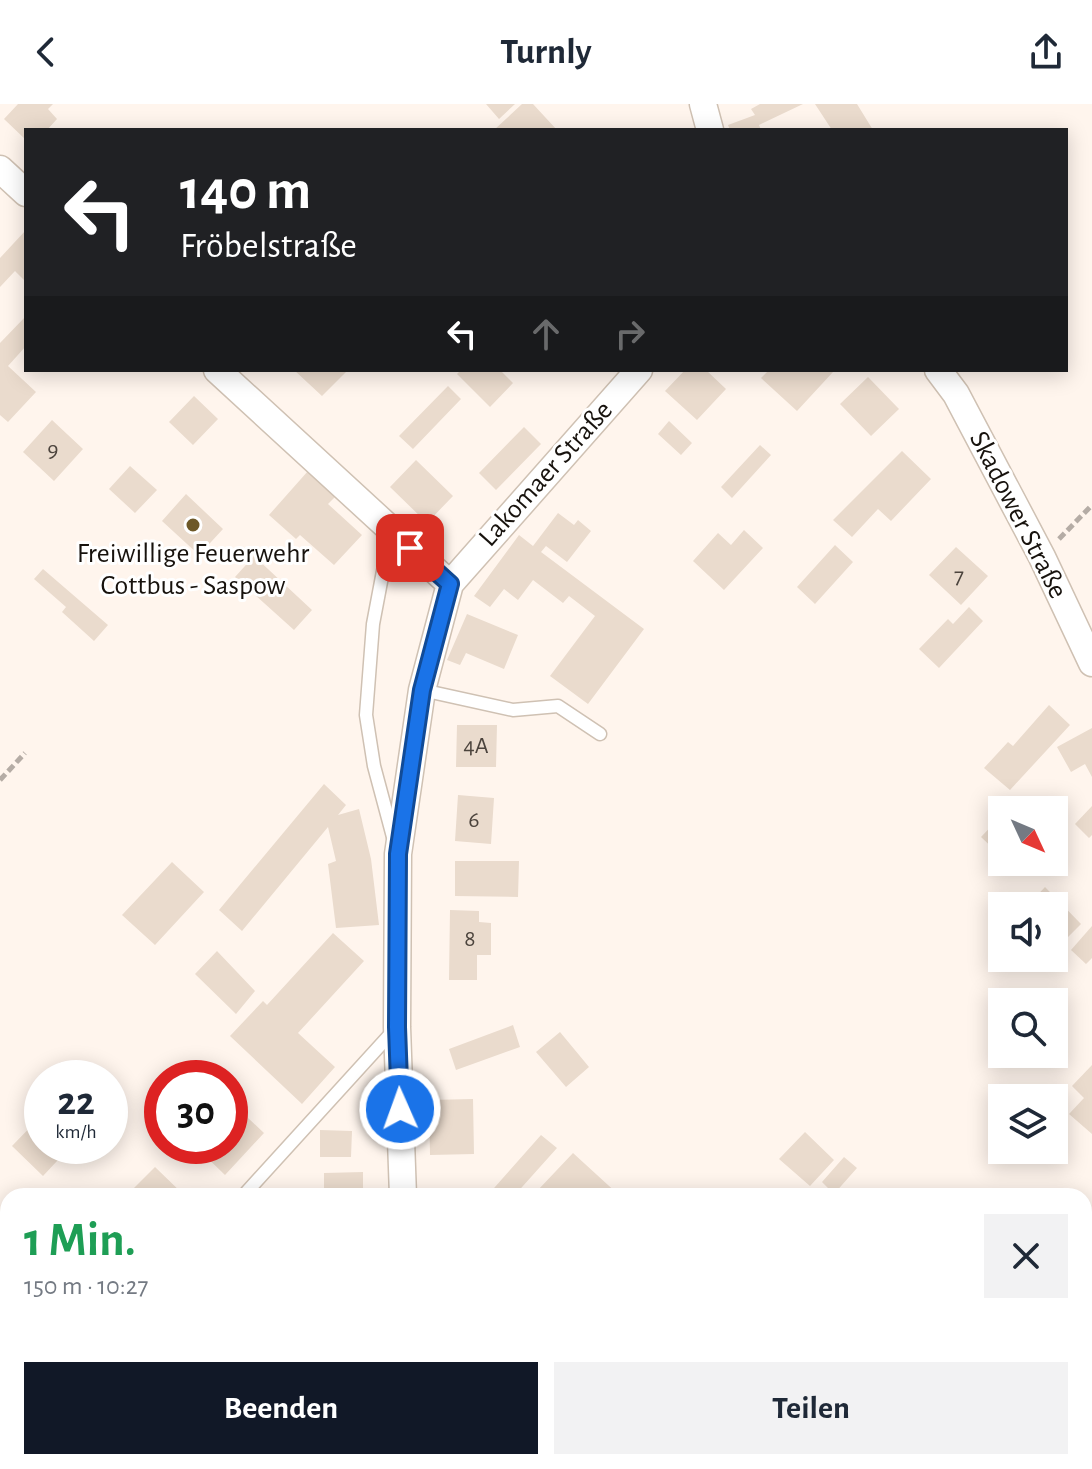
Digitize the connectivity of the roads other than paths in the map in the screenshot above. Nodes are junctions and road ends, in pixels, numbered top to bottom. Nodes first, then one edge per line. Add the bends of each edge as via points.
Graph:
1 (703, 104) edge
2 (709, 128) edge
3 (0, 169) edge
4 (24, 191) edge
5 (219, 372) edge
6 (637, 372) edge
7 (940, 372) edge
8 (391, 529) junction
9 (450, 584) junction
10 (1092, 663) edge
11 (422, 690) junction
12 (600, 734) dead end
13 (398, 854) junction
14 (397, 1027) junction
15 (250, 1188) edge
16 (403, 1188) edge

1 - 2 street
3 - 4 street
5 - 8 street
6 - 9 street, Lakomaer Straße
7 - 10 street, Skadower Straße via 1042,557
8 - 9 street
8 - 13 lane via 373,624 366,715
9 - 11 street, Lakomaer Straße
11 - 12 lane via 513,710 558,706
11 - 13 street, Lakomaer Straße
13 - 14 street, Lakomaer Straße
14 - 15 lane
14 - 16 street, Lakomaer Straße

